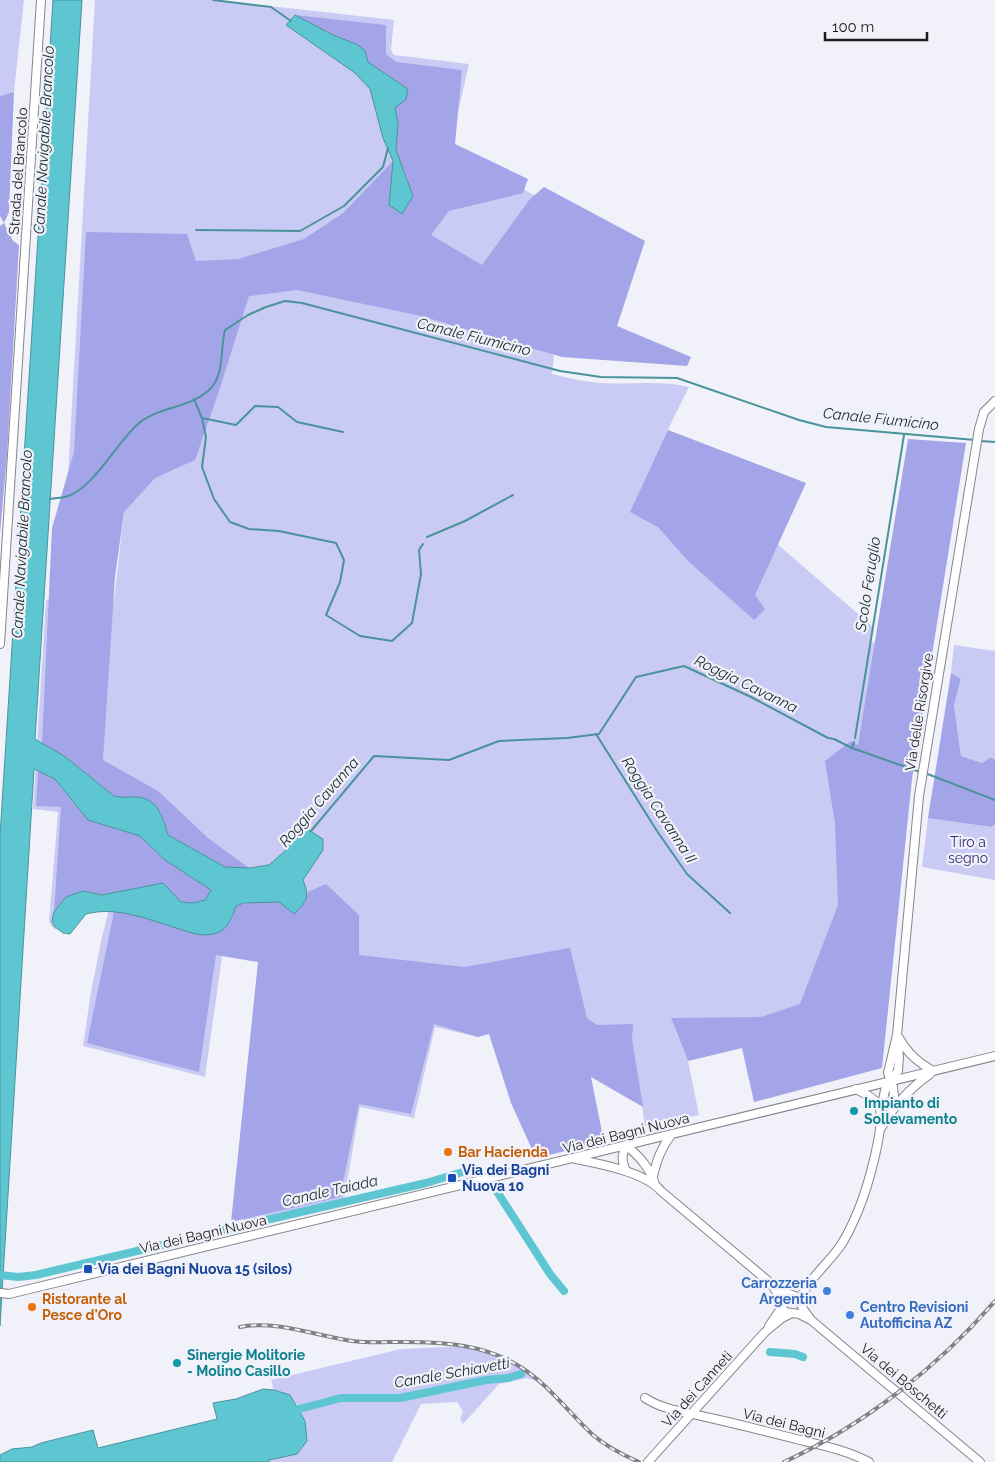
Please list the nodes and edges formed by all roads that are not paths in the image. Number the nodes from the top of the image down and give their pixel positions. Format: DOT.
graph roads {
  1 [pos="41,0"];
  2 [pos="995,401"];
  3 [pos="0,644"];
  4 [pos="897,1035"];
  5 [pos="995,1056"];
  6 [pos="933,1071"];
  7 [pos="891,1081"];
  8 [pos="856,1090"];
  9 [pos="895,1105"];
  10 [pos="880,1113"];
  11 [pos="880,1129"];
  12 [pos="671,1135"];
  13 [pos="626,1146"];
  14 [pos="573,1159"];
  15 [pos="626,1171"];
  16 [pos="653,1176"];
  17 [pos="655,1185"];
  18 [pos="769,1282"];
  19 [pos="809,1283"];
  20 [pos="0,1293"];
  21 [pos="790,1294"];
  22 [pos="800,1302"];
  23 [pos="782,1304"];
  24 [pos="792,1313"];
  25 [pos="811,1320"];
  26 [pos="765,1332"];
  27 [pos="645,1398"];
  28 [pos="692,1414"];
  29 [pos="648,1462"];
  30 [pos="868,1462"];
  31 [pos="980,1462"];
  1 -- 3 [label="street, Strada del Brancolo"];
  2 -- 4 [label="street, Via delle Risorgive"];
  4 -- 6 [label="street"];
  4 -- 7 [label="street, Via delle Risorgive"];
  5 -- 6 [label="street, Via dei Bagni Nuova"];
  6 -- 7 [label="street, Via dei Bagni Nuova"];
  6 -- 9 [label="street"];
  7 -- 8 [label="street, Via dei Bagni Nuova"];
  7 -- 9 [label="street"];
  7 -- 10 [label="street"];
  8 -- 10 [label="street"];
  8 -- 12 [label="street, Via dei Bagni Nuova"];
  9 -- 11 [label="street"];
  10 -- 11 [label="street"];
  11 -- 19 [label="street"];
  12 -- 13 [label="street, Via dei Bagni Nuova"];
  12 -- 16 [label="street"];
  13 -- 14 [label="street, Via dei Bagni Nuova"];
  13 -- 15 [label="street"];
  13 -- 16 [label="street"];
  14 -- 15 [label="street, Via dei Boschetti"];
  14 -- 20 [label="street, Via dei Bagni Nuova"];
  15 -- 17 [label="street, Via dei Boschetti"];
  16 -- 17 [label="street"];
  17 -- 18 [label="street, Via dei Boschetti"];
  18 -- 21 [label="street, Via dei Boschetti"];
  18 -- 23 [label="street, Via dei Boschetti"];
  19 -- 21 [label="street"];
  19 -- 22 [label="street"];
  21 -- 22 [label="street, Via dei Boschetti"];
  21 -- 23 [label="street"];
  22 -- 24 [label="street"];
  22 -- 25 [label="street, Via dei Boschetti"];
  23 -- 24 [label="street, Via dei Boschetti"];
  23 -- 26 [label="street, Via dei Canneti"];
  24 -- 25 [label="street, Via dei Boschetti"];
  24 -- 26 [label="street, Via dei Canneti"];
  25 -- 31 [label="street, Via dei Boschetti"];
  26 -- 28 [label="street, Via dei Canneti"];
  27 -- 28 [label="street, Via dei Bagni"];
  28 -- 29 [label="street, Via dei Canneti"];
  28 -- 30 [label="street, Via dei Bagni"];
}
